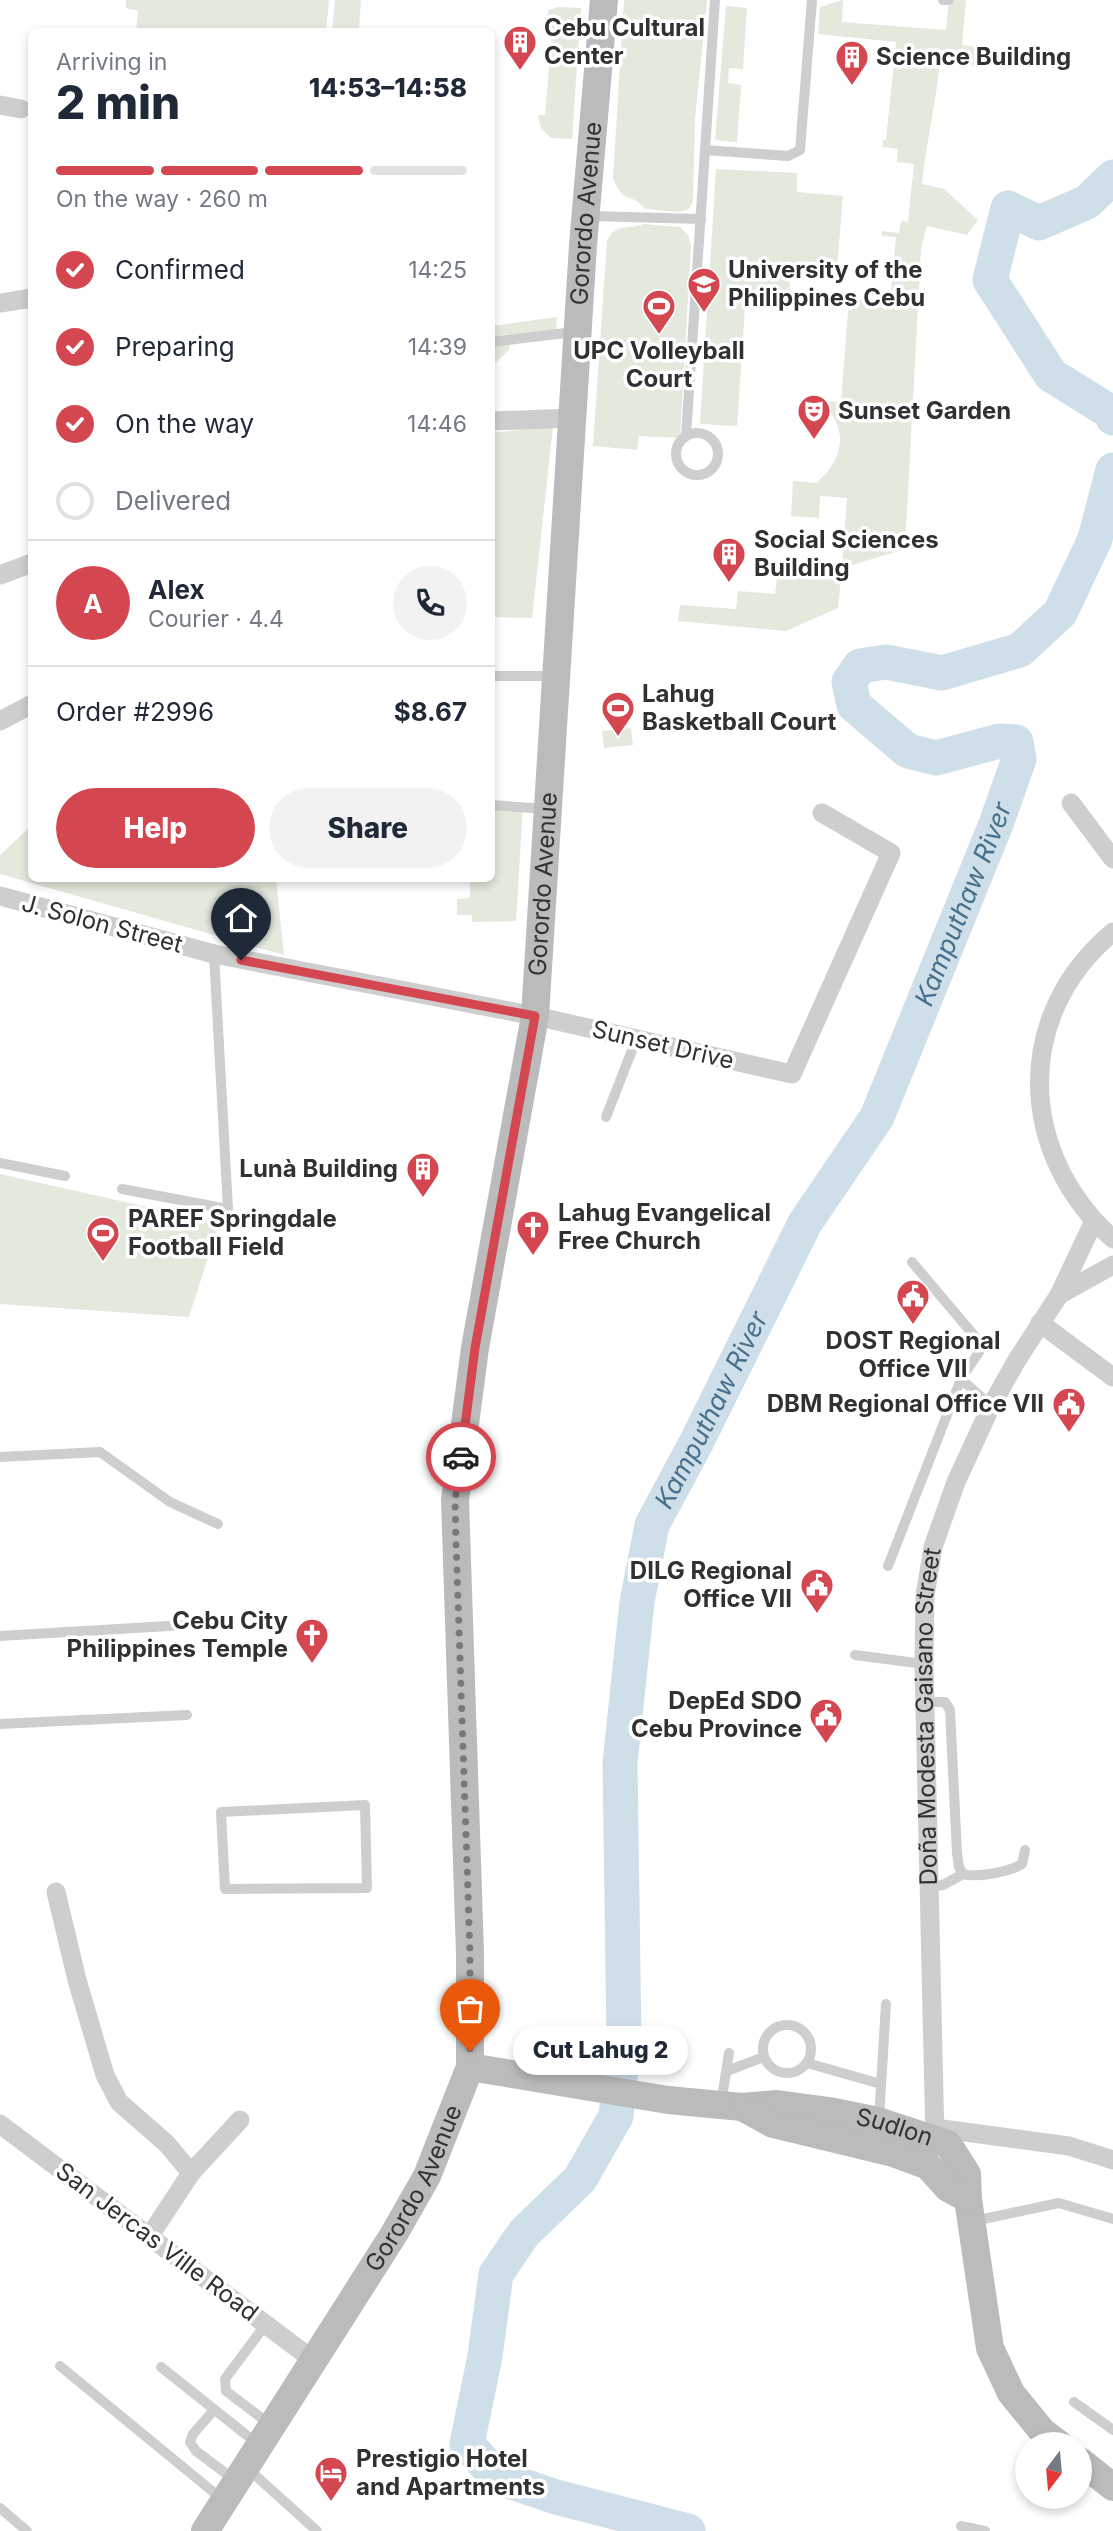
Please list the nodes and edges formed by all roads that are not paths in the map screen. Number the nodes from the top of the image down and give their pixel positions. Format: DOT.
graph roads {
  1 [pos="604,0"];
  2 [pos="715,0"];
  3 [pos="811,0"];
  4 [pos="943,0"];
  5 [pos="949,0"];
  6 [pos="0,105"];
  7 [pos="21,109"];
  8 [pos="705,150"];
  9 [pos="587,216"];
  10 [pos="701,219"];
  11 [pos="28,299"];
  12 [pos="0,303"];
  13 [pos="578,331"];
  14 [pos="495,342"];
  15 [pos="572,418"];
  16 [pos="495,421"];
  17 [pos="686,436"];
  18 [pos="28,564"];
  19 [pos="0,575"];
  20 [pos="495,676"];
  21 [pos="557,676"];
  22 [pos="28,706"];
  23 [pos="0,721"];
  24 [pos="1071,803"];
  25 [pos="495,805"];
  26 [pos="548,809"];
  27 [pos="822,813"];
  28 [pos="1113,859"];
  29 [pos="0,896"];
  30 [pos="1113,932"];
  31 [pos="214,954"];
  32 [pos="535,1016"];
  33 [pos="636,1040"];
  34 [pos="606,1117"];
  35 [pos="0,1163"];
  36 [pos="65,1176"];
  37 [pos="122,1189"];
  38 [pos="1094,1221"];
  39 [pos="1113,1239"];
  40 [pos="912,1262"];
  41 [pos="1113,1265"];
  42 [pos="1059,1295"];
  43 [pos="1040,1323"];
  44 [pos="1113,1377"];
  45 [pos="961,1379"];
  46 [pos="991,1406"];
  47 [pos="0,1457"];
  48 [pos="218,1524"];
  49 [pos="888,1566"];
  50 [pos="185,1625"];
  51 [pos="0,1636"];
  52 [pos="855,1655"];
  53 [pos="924,1664"];
  54 [pos="925,1702"];
  55 [pos="187,1714"];
  56 [pos="0,1724"];
  57 [pos="365,1805"];
  58 [pos="1025,1850"];
  59 [pos="963,1874"];
  60 [pos="930,1887"];
  61 [pos="56,1892"];
  62 [pos="886,2004"];
  63 [pos="729,2053"];
  64 [pos="764,2057"];
  65 [pos="807,2063"];
  66 [pos="470,2067"];
  67 [pos="727,2071"];
  68 [pos="881,2084"];
  69 [pos="732,2106"];
  70 [pos="240,2120"];
  71 [pos="878,2121"];
  72 [pos="0,2124"];
  73 [pos="933,2145"];
  74 [pos="1113,2160"];
  75 [pos="191,2173"];
  76 [pos="970,2211"];
  77 [pos="1113,2219"];
  78 [pos="149,2237"];
  79 [pos="266,2324"];
  80 [pos="313,2360"];
  81 [pos="60,2366"];
  82 [pos="161,2367"];
  83 [pos="1074,2402"];
  84 [pos="214,2410"];
  85 [pos="1113,2430"];
  86 [pos="1043,2432"];
  87 [pos="247,2464"];
  88 [pos="1092,2470"];
  89 [pos="1113,2487"];
  90 [pos="0,2508"];
  91 [pos="961,2526"];
  92 [pos="27,2531"];
  93 [pos="205,2531"];
  94 [pos="317,2531"];
  95 [pos="985,2531"];
  1 -- 9 [label="main road, Gorordo Avenue"];
  2 -- 8 [label="lane"];
  3 -- 8 [label="lane"];
  4 -- 5 [label="lane"];
  6 -- 7 [label="street"];
  8 -- 10 [label="lane"];
  9 -- 10 [label="lane"];
  9 -- 13 [label="main road, Gorordo Avenue"];
  10 -- 17 [label="lane"];
  11 -- 12 [label="street"];
  13 -- 14 [label="lane"];
  13 -- 15 [label="main road, Gorordo Avenue"];
  15 -- 16 [label="street"];
  15 -- 21 [label="main road, Gorordo Avenue"];
  17 -- 17 [label="lane"];
  18 -- 19 [label="street"];
  20 -- 21 [label="lane"];
  21 -- 26 [label="main road, Gorordo Avenue"];
  22 -- 23 [label="street"];
  24 -- 28 [label="street"];
  25 -- 26 [label="lane"];
  26 -- 32 [label="main road, Gorordo Avenue"];
  27 -- 33 [label="street, Sunset Drive"];
  29 -- 31 [label="street, J. Solon Street"];
  30 -- 38 [label="street"];
  31 -- 32 [label="street, J. Solon Street"];
  31 -- 37 [label="lane"];
  32 -- 33 [label="street, Sunset Drive"];
  32 -- 66 [label="main road, Gorordo Avenue"];
  33 -- 34 [label="lane"];
  35 -- 36 [label="lane"];
  38 -- 39 [label="street"];
  38 -- 42 [label="street, Doña Modesta Gaisano Street"];
  40 -- 45 [label="lane"];
  41 -- 42 [label="street, Doña Modesta Gaisano Street"];
  42 -- 43 [label="street, Doña Modesta Gaisano Street"];
  43 -- 44 [label="street"];
  43 -- 46 [label="street, Doña Modesta Gaisano Street"];
  45 -- 46 [label="lane"];
  45 -- 49 [label="lane"];
  46 -- 53 [label="street, Doña Modesta Gaisano Street"];
  47 -- 48 [label="lane"];
  50 -- 51 [label="lane"];
  52 -- 53 [label="lane"];
  53 -- 54 [label="street, Doña Modesta Gaisano Street"];
  54 -- 59 [label="lane"];
  54 -- 60 [label="street, Doña Modesta Gaisano Street"];
  55 -- 56 [label="lane"];
  57 -- 57 [label="lane"];
  58 -- 59 [label="lane"];
  59 -- 60 [label="lane"];
  60 -- 73 [label="street, Doña Modesta Gaisano Street"];
  61 -- 75 [label="street"];
  62 -- 68 [label="lane"];
  63 -- 67 [label="lane"];
  64 -- 65 [label="lane"];
  64 -- 65 [label="lane"];
  64 -- 67 [label="lane"];
  65 -- 68 [label="lane"];
  66 -- 69 [label="main road, Sudlon"];
  66 -- 80 [label="main road, Gorordo Avenue"];
  67 -- 69 [label="lane"];
  68 -- 71 [label="lane"];
  69 -- 71 [label="main road, Sudlon"];
  69 -- 73 [label="main road, Sudlon"];
  70 -- 75 [label="street"];
  71 -- 73 [label="main road, Sudlon"];
  72 -- 78 [label="street, San Jercas Ville Road"];
  73 -- 74 [label="street"];
  73 -- 76 [label="main road, Sudlon"];
  75 -- 78 [label="street"];
  76 -- 77 [label="lane"];
  76 -- 86 [label="main road"];
  78 -- 79 [label="street, San Jercas Ville Road"];
  79 -- 80 [label="street, San Jercas Ville Road"];
  79 -- 87 [label="lane"];
  80 -- 87 [label="main road, Gorordo Avenue"];
  81 -- 87 [label="lane"];
  82 -- 84 [label="lane"];
  83 -- 85 [label="lane"];
  84 -- 87 [label="lane"];
  84 -- 87 [label="lane"];
  87 -- 93 [label="main road, Gorordo Avenue"];
  87 -- 94 [label="lane"];
  88 -- 89 [label="main road"];
  90 -- 92 [label="lane"];
  91 -- 95 [label="lane"];
}
